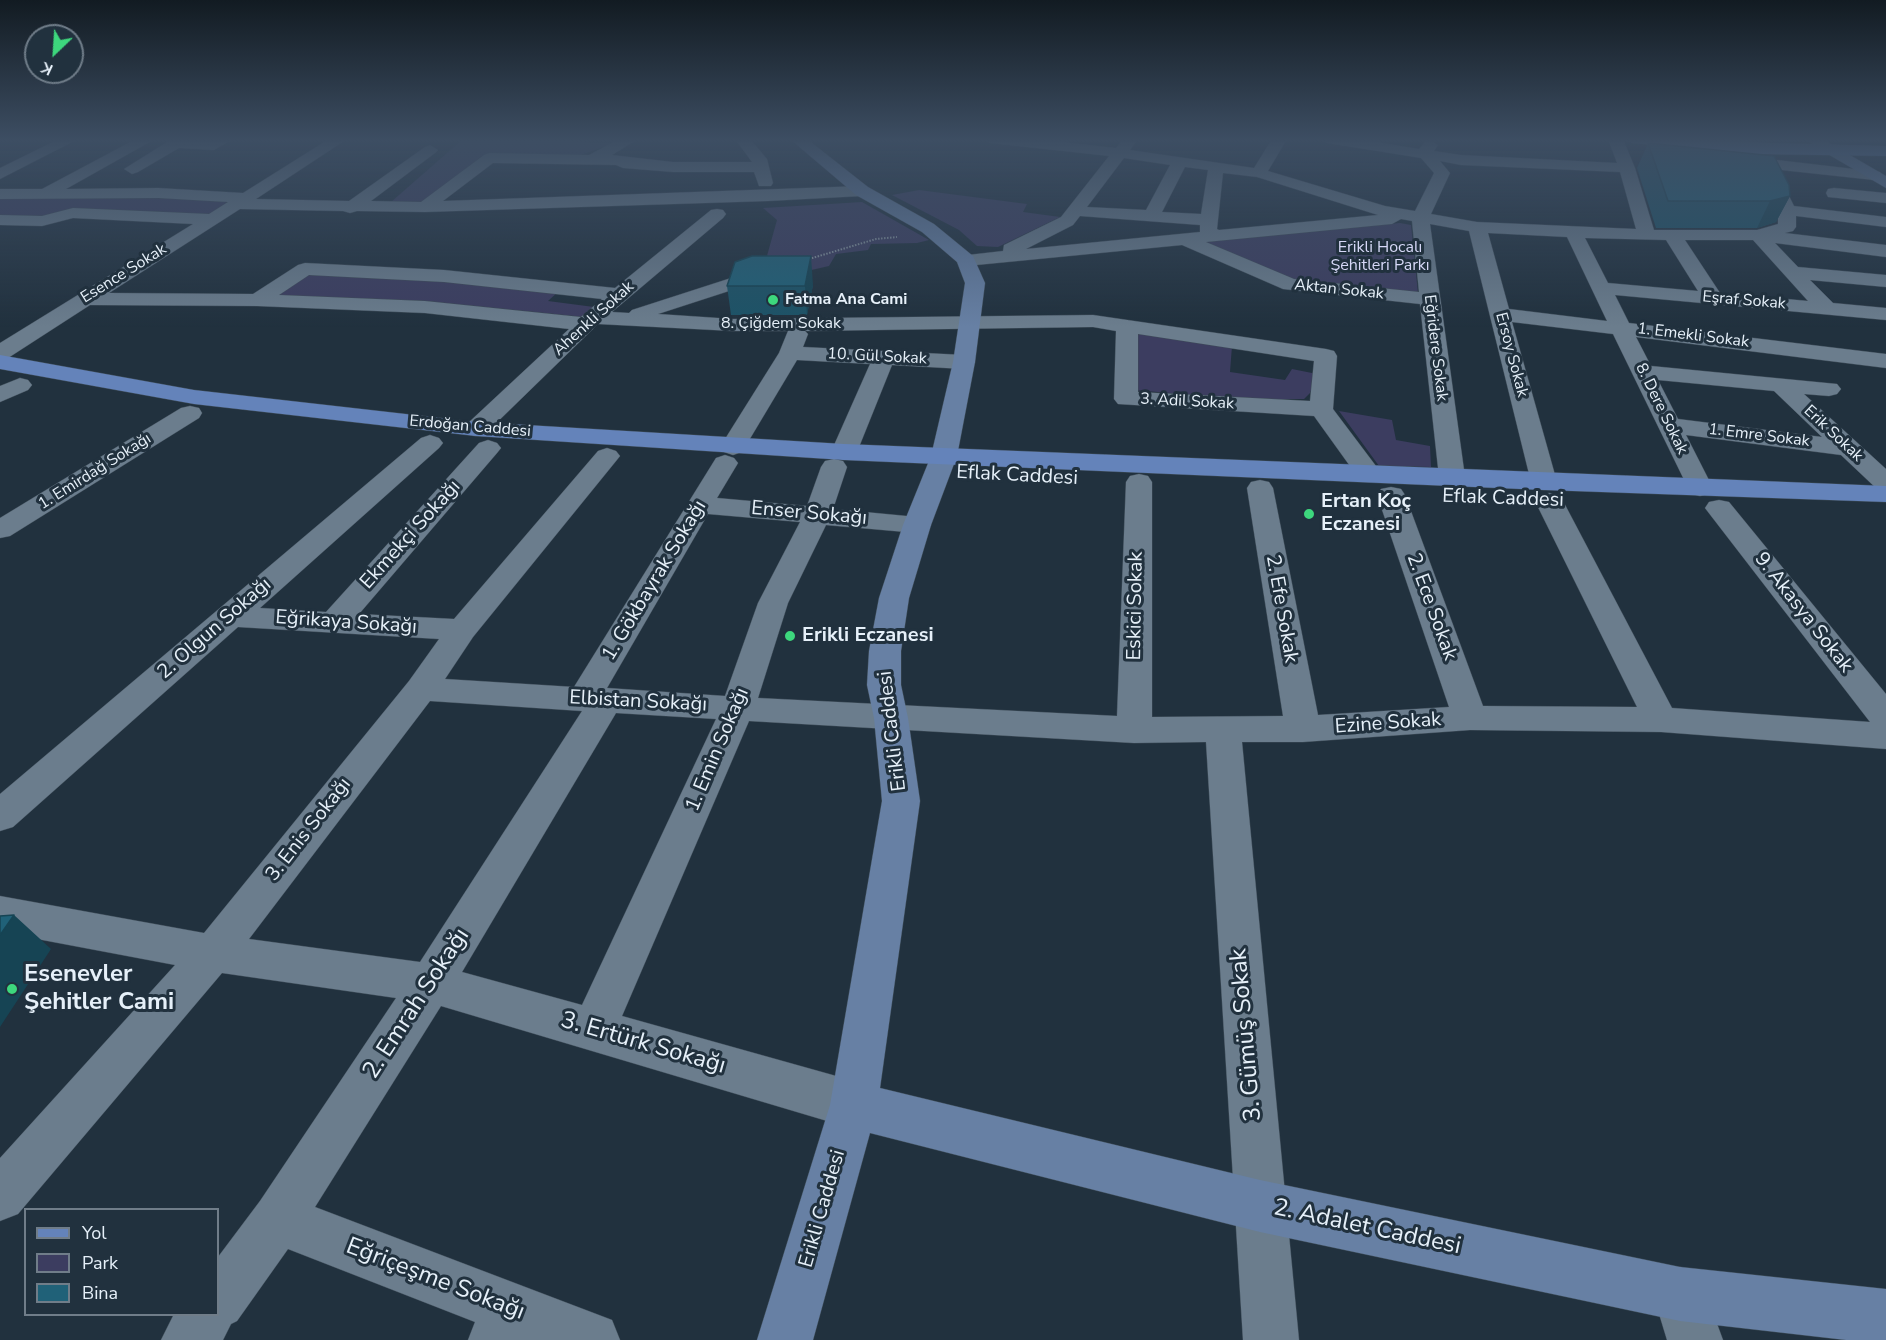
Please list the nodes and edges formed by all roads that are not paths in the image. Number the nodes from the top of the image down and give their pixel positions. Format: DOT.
graph roads {
  1 [pos="239,202"];
  2 [pos="248,202"];
  3 [pos="359,202"];
  4 [pos="433,202"];
  5 [pos="603,202"];
  6 [pos="616,202"];
  7 [pos="881,202"];
  8 [pos="1083,202"];
  9 [pos="1158,202"];
  10 [pos="1212,202"];
  11 [pos="1354,202"];
  12 [pos="1428,202"];
  13 [pos="1637,202"];
  14 [pos="1781,202"];
  15 [pos="426,207"];
  16 [pos="350,208"];
  17 [pos="1787,210"];
  18 [pos="1076,211"];
  19 [pos="717,213"];
  20 [pos="1150,217"];
  21 [pos="1420,218"];
  22 [pos="210,219"];
  23 [pos="0,220"];
  24 [pos="1210,220"];
  25 [pos="1886,222"];
  26 [pos="1477,227"];
  27 [pos="1574,233"];
  28 [pos="1647,235"];
  29 [pos="1672,235"];
  30 [pos="1758,235"];
  31 [pos="1219,237"];
  32 [pos="1186,240"];
  33 [pos="1886,250"];
  34 [pos="1003,256"];
  35 [pos="966,260"];
  36 [pos="1793,272"];
  37 [pos="762,274"];
  38 [pos="1886,281"];
  39 [pos="1602,288"];
  40 [pos="620,295"];
  41 [pos="1713,298"];
  42 [pos="85,299"];
  43 [pos="1430,299"];
  44 [pos="257,300"];
  45 [pos="1827,309"];
  46 [pos="1500,314"];
  47 [pos="1886,314"];
  48 [pos="627,320"];
  49 [pos="589,321"];
  50 [pos="970,324"];
  51 [pos="800,325"];
  52 [pos="1127,326"];
  53 [pos="1621,328"];
  54 [pos="0,353"];
  55 [pos="790,353"];
  56 [pos="884,357"];
  57 [pos="1886,361"];
  58 [pos="0,362"];
  59 [pos="964,362"];
  60 [pos="1643,372"];
  61 [pos="1781,385"];
  62 [pos="7,387"];
  63 [pos="1829,389"];
  64 [pos="1321,409"];
  65 [pos="190,413"];
  66 [pos="1669,424"];
  67 [pos="482,439"];
  68 [pos="430,443"];
  69 [pos="1848,448"];
  70 [pos="729,455"];
  71 [pos="607,456"];
  72 [pos="839,459"];
  73 [pos="942,464"];
  74 [pos="1452,477"];
  75 [pos="1139,482"];
  76 [pos="1886,483"];
  77 [pos="1380,484"];
  78 [pos="1260,488"];
  79 [pos="1547,492"];
  80 [pos="1886,494"];
  81 [pos="1710,498"];
  82 [pos="701,505"];
  83 [pos="818,514"];
  84 [pos="1886,516"];
  85 [pos="917,525"];
  86 [pos="0,530"];
  87 [pos="230,616"];
  88 [pos="334,622"];
  89 [pos="462,630"];
  90 [pos="421,688"];
  91 [pos="596,700"];
  92 [pos="738,708"];
  93 [pos="891,718"];
  94 [pos="1470,718"];
  95 [pos="1886,718"];
  96 [pos="1661,720"];
  97 [pos="1223,729"];
  98 [pos="1303,729"];
  99 [pos="1134,730"];
  100 [pos="1886,736"];
  101 [pos="0,816"];
  102 [pos="0,914"];
  103 [pos="213,953"];
  104 [pos="431,984"];
  105 [pos="593,1030"];
  106 [pos="854,1105"];
  107 [pos="0,1196"];
  108 [pos="1260,1206"];
  109 [pos="278,1219"];
  110 [pos="219,1301"];
  111 [pos="207,1316"];
  112 [pos="1688,1317"];
  113 [pos="1886,1317"];
  114 [pos="504,1325"];
  115 [pos="189,1340"];
  116 [pos="592,1340"];
  117 [pos="785,1340"];
  118 [pos="1271,1340"];
  1 -- 22 [label="street, Esence Sokak"];
  2 -- 16 [label="street"];
  3 -- 16 [label="street"];
  4 -- 15 [label="street"];
  5 -- 6 [label="street"];
  5 -- 15 [label="street"];
  7 -- 35 [label="main road"];
  8 -- 18 [label="street"];
  9 -- 20 [label="street"];
  10 -- 24 [label="street"];
  11 -- 21 [label="street"];
  12 -- 21 [label="street"];
  13 -- 28 [label="street"];
  14 -- 17 [label="street"];
  15 -- 16 [label="street"];
  17 -- 25 [label="street"];
  17 -- 30 [label="street"];
  18 -- 20 [label="street"];
  18 -- 34 [label="street"];
  19 -- 40 [label="street, Ahenkli Sokak"];
  20 -- 24 [label="street"];
  21 -- 26 [label="street"];
  21 -- 31 [label="street, Aktan Sokak"];
  21 -- 43 [label="street, Eğridere Sokak"];
  22 -- 23 [label="street"];
  22 -- 42 [label="street, Esence Sokak"];
  24 -- 31 [label="street"];
  26 -- 27 [label="street"];
  26 -- 46 [label="street, Ersoy Sokak"];
  27 -- 28 [label="street"];
  27 -- 39 [label="street, 8. Dere Sokak"];
  28 -- 29 [label="street"];
  29 -- 30 [label="street"];
  29 -- 41 [label="street"];
  30 -- 33 [label="street"];
  30 -- 36 [label="street"];
  31 -- 32 [label="street, Aktan Sokak"];
  32 -- 34 [label="street, Aktan Sokak"];
  32 -- 43 [label="street, Aktan Sokak"];
  34 -- 35 [label="street, Aktan Sokak"];
  35 -- 50 [label="main road, Erikli Caddesi"];
  36 -- 38 [label="street"];
  36 -- 45 [label="street"];
  37 -- 48 [label="street"];
  39 -- 41 [label="street, Eşraf Sokak"];
  39 -- 53 [label="street, 8. Dere Sokak"];
  40 -- 44 [label="street"];
  40 -- 49 [label="street, Ahenkli Sokak"];
  41 -- 45 [label="street, Eşraf Sokak"];
  42 -- 44 [label="street, 8. Çiğdem Sokak"];
  42 -- 54 [label="street, Esence Sokak"];
  43 -- 74 [label="street, Eğridere Sokak"];
  44 -- 49 [label="street, 8. Çiğdem Sokak"];
  45 -- 47 [label="street, Eşraf Sokak"];
  46 -- 53 [label="street, 1. Emekli Sokak"];
  46 -- 79 [label="street, Ersoy Sokak"];
  48 -- 49 [label="street, 8. Çiğdem Sokak"];
  48 -- 51 [label="street, 8. Çiğdem Sokak"];
  49 -- 67 [label="street, Ahenkli Sokak"];
  50 -- 51 [label="street, 8. Çiğdem Sokak"];
  50 -- 52 [label="street"];
  50 -- 59 [label="main road, Erikli Caddesi"];
  51 -- 55 [label="street, 1. Gökbayrak Sokağı"];
  52 -- 64 [label="street"];
  52 -- 64 [label="street, 3. Adil Sokak"];
  53 -- 57 [label="street, 1. Emekli Sokak"];
  53 -- 60 [label="street, 8. Dere Sokak"];
  55 -- 56 [label="street, 10. Gül Sokak"];
  55 -- 70 [label="street, 1. Gökbayrak Sokağı"];
  56 -- 59 [label="street, 10. Gül Sokak"];
  56 -- 72 [label="street, 1. Emin Sokağı"];
  58 -- 67 [label="main road, Erdoğan Caddesi"];
  59 -- 73 [label="main road, Erikli Caddesi"];
  60 -- 61 [label="street, Erik Sokak"];
  60 -- 66 [label="street, 8. Dere Sokak"];
  61 -- 63 [label="street, Erik Sokak"];
  61 -- 69 [label="street, Erik Sokak"];
  62 -- 65 [label="main road, Erdoğan Caddesi"];
  64 -- 77 [label="street"];
  65 -- 68 [label="main road, Erdoğan Caddesi"];
  65 -- 86 [label="street, 1. Emirdağ Sokağı"];
  66 -- 69 [label="street, 1. Emre Sokak"];
  66 -- 81 [label="street, 8. Dere Sokak"];
  67 -- 68 [label="main road, Erdoğan Caddesi"];
  67 -- 70 [label="main road, Erdoğan Caddesi"];
  67 -- 71 [label="main road, Erdoğan Caddesi"];
  67 -- 88 [label="street, Ekmekçi Sokağı"];
  68 -- 87 [label="street, 2. Olgun Sokağı"];
  69 -- 76 [label="street, Erik Sokak"];
  70 -- 71 [label="main road, Erdoğan Caddesi"];
  70 -- 72 [label="main road, Erdoğan Caddesi"];
  70 -- 82 [label="street, 1. Gökbayrak Sokağı"];
  71 -- 89 [label="street, 3. Enis Sokağı"];
  72 -- 73 [label="main road, Erdoğan Caddesi"];
  72 -- 83 [label="street, 1. Emin Sokağı"];
  73 -- 75 [label="main road, Eflak Caddesi"];
  73 -- 77 [label="main road, Eflak Caddesi"];
  73 -- 85 [label="main road, Erikli Caddesi"];
  74 -- 77 [label="main road, Eflak Caddesi"];
  74 -- 79 [label="main road, Eflak Caddesi"];
  75 -- 78 [label="main road, Eflak Caddesi"];
  75 -- 99 [label="street, Eskici Sokak"];
  77 -- 78 [label="main road, Eflak Caddesi"];
  77 -- 79 [label="main road, Eflak Caddesi"];
  77 -- 94 [label="street, 2. Ece Sokak"];
  78 -- 98 [label="street, 2. Efe Sokak"];
  79 -- 81 [label="main road, Eflak Caddesi"];
  79 -- 96 [label="street, Ersoy Sokak"];
  80 -- 81 [label="main road, Eflak Caddesi"];
  81 -- 84 [label="main road, Eflak Caddesi"];
  81 -- 95 [label="street, 9. Akasya Sokak"];
  82 -- 83 [label="street, Enser Sokağı"];
  82 -- 91 [label="street, 1. Gökbayrak Sokağı"];
  83 -- 85 [label="street, Enser Sokağı"];
  83 -- 92 [label="street, 1. Emin Sokağı"];
  85 -- 93 [label="main road, Erikli Caddesi"];
  87 -- 88 [label="street, Eğrikaya Sokağı"];
  87 -- 101 [label="street, 2. Olgun Sokağı"];
  88 -- 89 [label="street, Eğrikaya Sokağı"];
  89 -- 90 [label="street, 3. Enis Sokağı"];
  90 -- 91 [label="street, Elbistan Sokağı"];
  90 -- 103 [label="street, 3. Enis Sokağı"];
  91 -- 92 [label="street, Elbistan Sokağı"];
  91 -- 104 [label="street, 2. Emrah Sokağı"];
  92 -- 93 [label="street, Elbistan Sokağı"];
  92 -- 105 [label="street, 1. Emin Sokağı"];
  93 -- 99 [label="street, Ezine Sokak"];
  93 -- 106 [label="main road, Erikli Caddesi"];
  94 -- 96 [label="street, Ezine Sokak"];
  94 -- 98 [label="street, Ezine Sokak"];
  96 -- 100 [label="street, Ezine Sokak"];
  97 -- 98 [label="street, Ezine Sokak"];
  97 -- 99 [label="street, Ezine Sokak"];
  97 -- 108 [label="street, 3. Gümüş Sokak"];
  102 -- 103 [label="street, 3. Ertürk Sokağı"];
  103 -- 104 [label="street, 3. Ertürk Sokağı"];
  103 -- 107 [label="street, 3. Enis Sokağı"];
  104 -- 105 [label="street, 3. Ertürk Sokağı"];
  104 -- 109 [label="street, 2. Emrah Sokağı"];
  105 -- 106 [label="street, 3. Ertürk Sokağı"];
  106 -- 108 [label="main road, 2. Adalet Caddesi"];
  106 -- 117 [label="main road, Erikli Caddesi"];
  108 -- 112 [label="main road, 2. Adalet Caddesi"];
  108 -- 118 [label="street, 3. Gümüş Sokak"];
  109 -- 110 [label="street, 2. Emrah Sokağı"];
  109 -- 114 [label="street, Eğriçeşme Sokağı"];
  111 -- 115 [label="street"];
  112 -- 113 [label="main road, 2. Adalet Caddesi"];
  114 -- 116 [label="street, Eğriçeşme Sokağı"];
}
